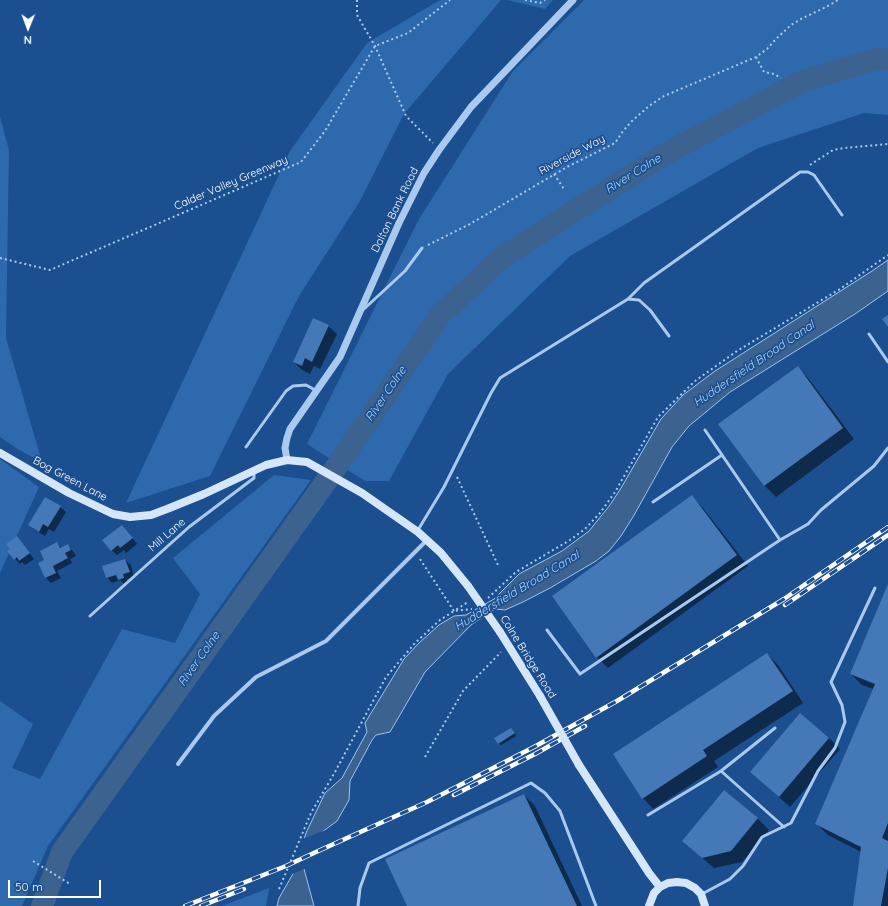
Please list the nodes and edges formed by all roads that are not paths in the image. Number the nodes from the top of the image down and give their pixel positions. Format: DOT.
graph roads {
  1 [pos="572,1"];
  2 [pos="842,215"];
  3 [pos="422,248"];
  4 [pos="628,299"];
  5 [pos="361,311"];
  6 [pos="869,334"];
  7 [pos="669,336"];
  8 [pos="888,362"];
  9 [pos="317,391"];
  10 [pos="705,430"];
  11 [pos="246,447"];
  12 [pos="888,448"];
  13 [pos="0,453"];
  14 [pos="722,455"];
  15 [pos="287,460"];
  16 [pos="266,465"];
  17 [pos="254,470"];
  18 [pos="653,502"];
  19 [pos="418,532"];
  20 [pos="427,540"];
  21 [pos="780,540"];
  22 [pos="875,588"];
  23 [pos="90,616"];
  24 [pos="547,630"];
  25 [pos="775,728"];
  26 [pos="178,764"];
  27 [pos="721,771"];
  28 [pos="648,815"];
  29 [pos="784,827"];
  30 [pos="660,887"];
  31 [pos="701,894"];
  32 [pos="358,906"];
  33 [pos="596,906"];
  34 [pos="649,906"];
  35 [pos="705,906"];
  1 -- 5 [label="street, Dalton Bank Road"];
  2 -- 4 [label="lane"];
  3 -- 5 [label="lane"];
  4 -- 7 [label="lane"];
  4 -- 19 [label="lane"];
  5 -- 9 [label="street, Dalton Bank Road"];
  6 -- 8 [label="lane"];
  9 -- 11 [label="lane"];
  9 -- 15 [label="street, Dalton Bank Road"];
  10 -- 14 [label="lane"];
  12 -- 21 [label="lane"];
  13 -- 17 [label="main road, Bog Green Lane"];
  14 -- 18 [label="lane"];
  14 -- 21 [label="lane"];
  15 -- 16 [label="main road, Colne Bridge Road"];
  15 -- 19 [label="main road, Colne Bridge Road"];
  16 -- 17 [label="main road, Bog Green Lane"];
  17 -- 23 [label="lane, Mill Lane"];
  19 -- 20 [label="main road, Colne Bridge Road"];
  20 -- 26 [label="street"];
  20 -- 30 [label="main road, Colne Bridge Road, bridge"];
  21 -- 24 [label="lane"];
  22 -- 29 [label="lane"];
  25 -- 27 [label="lane"];
  27 -- 28 [label="lane"];
  27 -- 29 [label="lane"];
  29 -- 31 [label="lane"];
  30 -- 31 [label="main road"];
  30 -- 34 [label="main road"];
  31 -- 35 [label="main road"];
  32 -- 33 [label="lane"];
}
